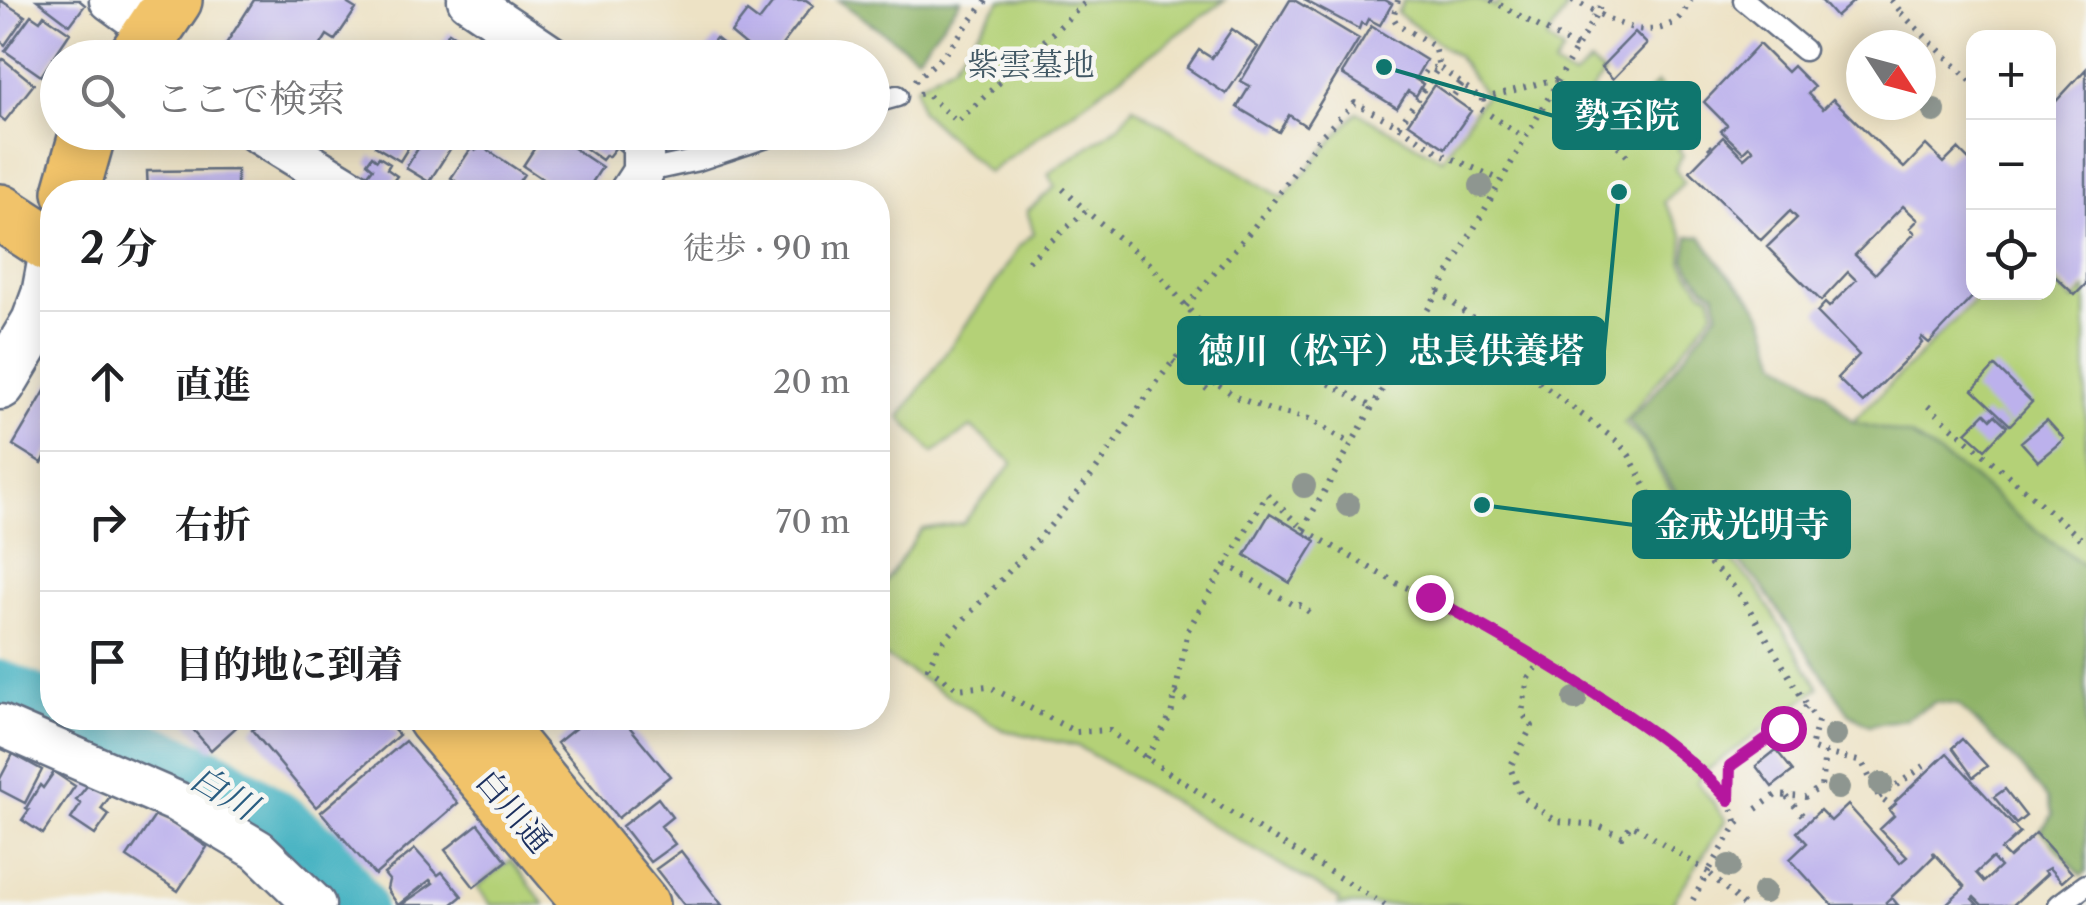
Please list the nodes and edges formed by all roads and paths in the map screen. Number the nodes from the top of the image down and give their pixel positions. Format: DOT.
graph roads {
  1 [pos="468,0"];
  2 [pos="987,0"];
  3 [pos="1088,0"];
  4 [pos="1398,0"];
  5 [pos="1490,0"];
  6 [pos="1572,0"];
  7 [pos="1604,0"];
  8 [pos="1691,0"];
  9 [pos="1744,0"];
  10 [pos="1891,0"];
  11 [pos="1596,11"];
  12 [pos="527,40"];
  13 [pos="1576,47"];
  14 [pos="1804,50"];
  15 [pos="1438,66"];
  16 [pos="1966,76"];
  17 [pos="1557,80"];
  18 [pos="1420,82"];
  19 [pos="1462,84"];
  20 [pos="898,95"];
  21 [pos="1454,95"];
  22 [pos="890,97"];
  23 [pos="1482,99"];
  24 [pos="1399,126"];
  25 [pos="1525,138"];
  26 [pos="83,150"];
  27 [pos="286,150"];
  28 [pos="641,150"];
  29 [pos="728,150"];
  30 [pos="1629,158"];
  31 [pos="74,180"];
  32 [pos="335,180"];
  33 [pos="637,180"];
  34 [pos="643,180"];
  35 [pos="1501,180"];
  36 [pos="1063,189"];
  37 [pos="1086,210"];
  38 [pos="0,212"];
  39 [pos="40,238"];
  40 [pos="1028,261"];
  41 [pos="1438,291"];
  42 [pos="1186,306"];
  43 [pos="40,314"];
  44 [pos="1205,328"];
  45 [pos="1173,361"];
  46 [pos="0,384"];
  47 [pos="1928,406"];
  48 [pos="1372,407"];
  49 [pos="1352,444"];
  50 [pos="1303,529"];
  51 [pos="2086,543"];
  52 [pos="1226,564"];
  53 [pos="1309,612"];
  54 [pos="1543,660"];
  55 [pos="1176,693"];
  56 [pos="1190,703"];
  57 [pos="1807,706"];
  58 [pos="0,725"];
  59 [pos="497,732"];
  60 [pos="1825,753"];
  61 [pos="1146,758"];
  62 [pos="1924,766"];
  63 [pos="1776,795"];
  64 [pos="1878,798"];
  65 [pos="1729,800"];
  66 [pos="1892,808"];
  67 [pos="1756,809"];
  68 [pos="1745,817"];
  69 [pos="1804,817"];
  70 [pos="1737,824"];
  71 [pos="1708,872"];
  72 [pos="2086,885"];
  73 [pos="604,898"];
  74 [pos="315,905"];
  75 [pos="1385,905"];
  76 [pos="1690,905"];
  77 [pos="1743,905"];
  78 [pos="2059,905"];
  1 -- 12 [label="street"];
  2 -- 20 [label="path"];
  3 -- 20 [label="path"];
  4 -- 15 [label="path"];
  5 -- 13 [label="path"];
  6 -- 11 [label="path"];
  7 -- 11 [label="path"];
  8 -- 11 [label="path"];
  9 -- 14 [label="lane"];
  10 -- 16 [label="path"];
  11 -- 13 [label="path"];
  13 -- 17 [label="path"];
  15 -- 18 [label="path"];
  15 -- 19 [label="path"];
  15 -- 24 [label="path"];
  17 -- 23 [label="path"];
  17 -- 25 [label="path"];
  17 -- 30 [label="path"];
  19 -- 21 [label="path"];
  19 -- 23 [label="path"];
  20 -- 22 [label="lane"];
  23 -- 25 [label="path"];
  24 -- 35 [label="path"];
  24 -- 42 [label="path"];
  25 -- 35 [label="path"];
  26 -- 31 [label="main road"];
  27 -- 32 [label="street"];
  28 -- 33 [label="street"];
  29 -- 34 [label="lane"];
  35 -- 41 [label="path"];
  36 -- 37 [label="path"];
  37 -- 40 [label="path"];
  37 -- 42 [label="path"];
  38 -- 39 [label="main road"];
  41 -- 48 [label="path"];
  41 -- 57 [label="path"];
  42 -- 44 [label="path"];
  43 -- 46 [label="street"];
  44 -- 45 [label="path"];
  44 -- 48 [label="path"];
  45 -- 49 [label="path"];
  45 -- 61 [label="path"];
  47 -- 51 [label="path"];
  48 -- 49 [label="path"];
  49 -- 50 [label="path"];
  50 -- 52 [label="path"];
  50 -- 54 [label="path"];
  52 -- 53 [label="path"];
  52 -- 55 [label="path"];
  54 -- 65 [label="path"];
  54 -- 71 [label="path"];
  55 -- 56 [label="path"];
  55 -- 61 [label="path"];
  57 -- 60 [label="path"];
  57 -- 65 [label="path"];
  58 -- 74 [label="street"];
  59 -- 73 [label="main road, 白川通"];
  60 -- 63 [label="path"];
  60 -- 64 [label="path"];
  61 -- 75 [label="path"];
  62 -- 64 [label="path"];
  63 -- 67 [label="path"];
  63 -- 69 [label="path"];
  64 -- 66 [label="path"];
  65 -- 70 [label="path"];
  68 -- 70 [label="path"];
  70 -- 71 [label="path"];
  71 -- 76 [label="path"];
  71 -- 77 [label="path"];
  72 -- 78 [label="lane"];
}
